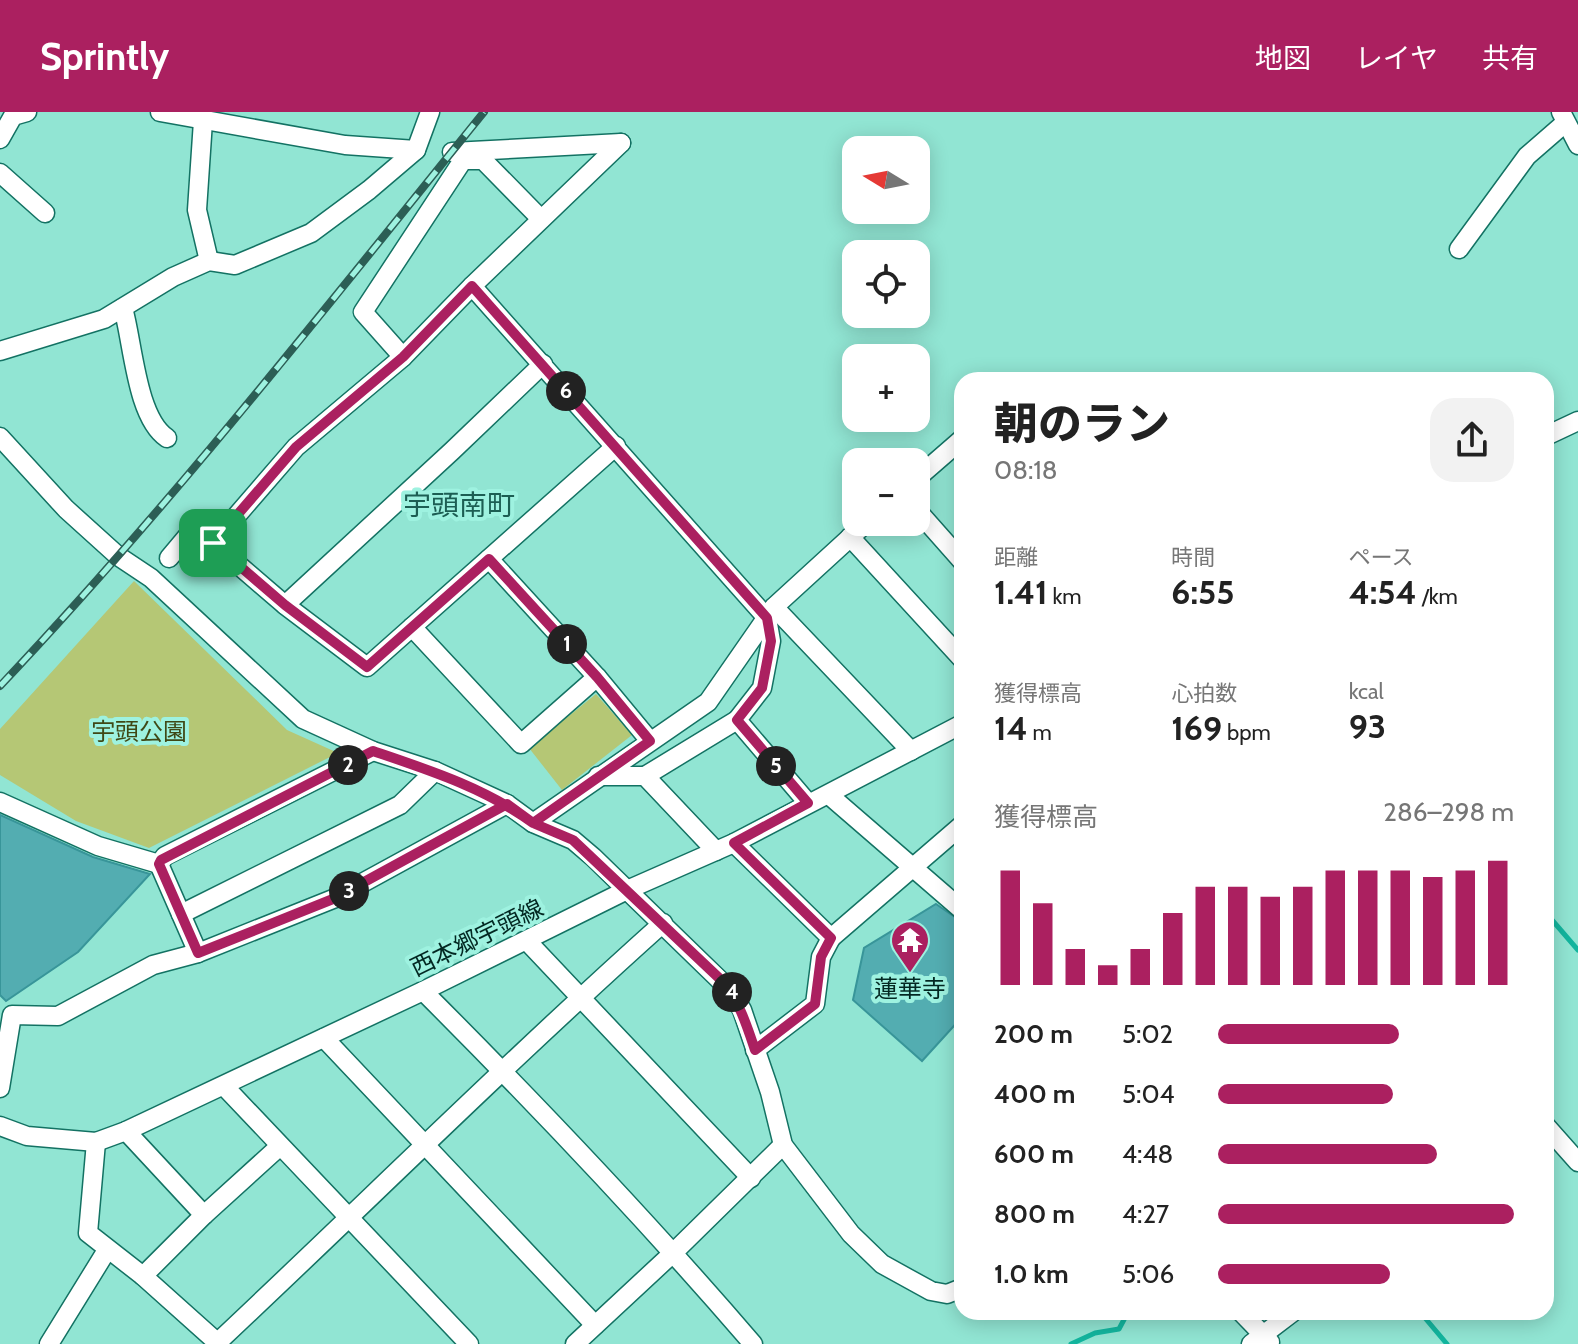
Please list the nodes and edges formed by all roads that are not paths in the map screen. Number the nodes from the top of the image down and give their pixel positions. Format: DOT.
graph roads {
  1 [pos="27,112"];
  2 [pos="160,112"];
  3 [pos="430,112"];
  4 [pos="1563,117"];
  5 [pos="203,121"];
  6 [pos="0,139"];
  7 [pos="1578,145"];
  8 [pos="416,150"];
  9 [pos="452,152"];
  10 [pos="0,173"];
  11 [pos="45,213"];
  12 [pos="541,219"];
  13 [pos="1459,249"];
  14 [pos="209,261"];
  15 [pos="472,286"];
  16 [pos="123,308"];
  17 [pos="0,351"];
  18 [pos="403,357"];
  19 [pos="543,364"];
  20 [pos="1578,421"];
  21 [pos="1554,432"];
  22 [pos="0,437"];
  23 [pos="167,438"];
  24 [pos="616,446"];
  25 [pos="954,446"];
  26 [pos="930,467"];
  27 [pos="930,525"];
  28 [pos="850,537"];
  29 [pos="213,543"];
  30 [pos="954,552"];
  31 [pos="169,558"];
  32 [pos="489,559"];
  33 [pos="285,605"];
  34 [pos="771,612"];
  35 [pos="412,627"];
  36 [pos="954,650"];
  37 [pos="597,677"];
  38 [pos="737,720"];
  39 [pos="954,728"];
  40 [pos="650,741"];
  41 [pos="373,751"];
  42 [pos="911,751"];
  43 [pos="435,771"];
  44 [pos="598,776"];
  45 [pos="645,776"];
  46 [pos="829,795"];
  47 [pos="0,802"];
  48 [pos="808,803"];
  49 [pos="507,804"];
  50 [pos="533,823"];
  51 [pos="954,832"];
  52 [pos="734,843"];
  53 [pos="716,851"];
  54 [pos="159,864"];
  55 [pos="911,867"];
  56 [pos="627,890"];
  57 [pos="954,903"];
  58 [pos="181,914"];
  59 [pos="663,923"];
  60 [pos="831,938"];
  61 [pos="527,941"];
  62 [pos="198,953"];
  63 [pos="423,991"];
  64 [pos="579,998"];
  65 [pos="324,1038"];
  66 [pos="755,1050"];
  67 [pos="504,1072"];
  68 [pos="224,1086"];
  69 [pos="0,1088"];
  70 [pos="0,1126"];
  71 [pos="126,1131"];
  72 [pos="1554,1135"];
  73 [pos="96,1142"];
  74 [pos="424,1144"];
  75 [pos="783,1145"];
  76 [pos="280,1146"];
  77 [pos="1578,1162"];
  78 [pos="751,1178"];
  79 [pos="204,1215"];
  80 [pos="351,1217"];
  81 [pos="107,1250"];
  82 [pos="674,1252"];
  83 [pos="143,1276"];
  84 [pos="954,1291"];
  85 [pos="1247,1320"];
  86 [pos="1284,1320"];
  87 [pos="595,1325"];
  88 [pos="1262,1341"];
  89 [pos="218,1343"];
  90 [pos="49,1344"];
  91 [pos="469,1344"];
  92 [pos="575,1344"];
  93 [pos="753,1344"];
  1 -- 6 [label="street"];
  2 -- 5 [label="street"];
  3 -- 8 [label="street"];
  4 -- 7 [label="street"];
  4 -- 13 [label="street"];
  5 -- 8 [label="street"];
  5 -- 14 [label="street"];
  8 -- 14 [label="street"];
  9 -- 12 [label="street"];
  10 -- 11 [label="street"];
  12 -- 15 [label="street"];
  12 -- 18 [label="street"];
  14 -- 16 [label="street"];
  15 -- 18 [label="street"];
  15 -- 19 [label="street"];
  16 -- 17 [label="street"];
  16 -- 23 [label="street"];
  18 -- 29 [label="street"];
  19 -- 24 [label="street"];
  19 -- 33 [label="street"];
  20 -- 21 [label="street"];
  22 -- 41 [label="street"];
  24 -- 32 [label="street"];
  24 -- 34 [label="street"];
  25 -- 26 [label="street"];
  27 -- 30 [label="street"];
  28 -- 34 [label="street"];
  28 -- 36 [label="street"];
  29 -- 31 [label="street"];
  29 -- 33 [label="street"];
  32 -- 35 [label="street"];
  32 -- 37 [label="street"];
  33 -- 35 [label="street"];
  34 -- 38 [label="street"];
  34 -- 40 [label="street"];
  34 -- 42 [label="street"];
  35 -- 37 [label="street"];
  37 -- 40 [label="street"];
  38 -- 45 [label="street"];
  38 -- 48 [label="street"];
  39 -- 42 [label="street, 西本郷宇頭線"];
  40 -- 44 [label="street"];
  41 -- 43 [label="street"];
  41 -- 54 [label="street"];
  42 -- 46 [label="street, 西本郷宇頭線"];
  43 -- 49 [label="street"];
  43 -- 58 [label="street"];
  44 -- 45 [label="street"];
  44 -- 50 [label="street"];
  45 -- 53 [label="street"];
  46 -- 48 [label="street, 西本郷宇頭線"];
  46 -- 55 [label="street"];
  47 -- 54 [label="street"];
  48 -- 52 [label="street, 西本郷宇頭線"];
  49 -- 50 [label="street"];
  49 -- 62 [label="street"];
  50 -- 56 [label="street"];
  51 -- 55 [label="street"];
  52 -- 53 [label="street, 西本郷宇頭線"];
  52 -- 60 [label="street"];
  53 -- 56 [label="street, 西本郷宇頭線"];
  54 -- 58 [label="street"];
  55 -- 57 [label="street"];
  55 -- 60 [label="street"];
  56 -- 59 [label="street"];
  56 -- 61 [label="street, 西本郷宇頭線"];
  58 -- 62 [label="street"];
  59 -- 64 [label="street"];
  59 -- 66 [label="street"];
  60 -- 66 [label="street"];
  61 -- 63 [label="street, 西本郷宇頭線"];
  61 -- 64 [label="street"];
  62 -- 69 [label="street"];
  63 -- 65 [label="street, 西本郷宇頭線"];
  63 -- 67 [label="street"];
  64 -- 67 [label="street"];
  64 -- 78 [label="street"];
  65 -- 68 [label="street, 西本郷宇頭線"];
  65 -- 74 [label="street"];
  66 -- 75 [label="street"];
  67 -- 74 [label="street"];
  67 -- 82 [label="street"];
  68 -- 71 [label="street, 西本郷宇頭線"];
  68 -- 76 [label="street"];
  70 -- 73 [label="street, 西本郷宇頭線"];
  71 -- 73 [label="street, 西本郷宇頭線"];
  71 -- 79 [label="street"];
  72 -- 77 [label="street"];
  73 -- 81 [label="street"];
  74 -- 80 [label="street"];
  74 -- 87 [label="street"];
  75 -- 78 [label="street"];
  75 -- 84 [label="street"];
  76 -- 79 [label="street"];
  76 -- 80 [label="street"];
  78 -- 82 [label="street"];
  79 -- 83 [label="street"];
  80 -- 89 [label="street"];
  80 -- 91 [label="street"];
  81 -- 83 [label="street"];
  81 -- 90 [label="street"];
  82 -- 87 [label="street"];
  82 -- 93 [label="street"];
  83 -- 89 [label="street"];
  85 -- 88 [label="street"];
  86 -- 88 [label="street"];
  87 -- 92 [label="street"];
}
